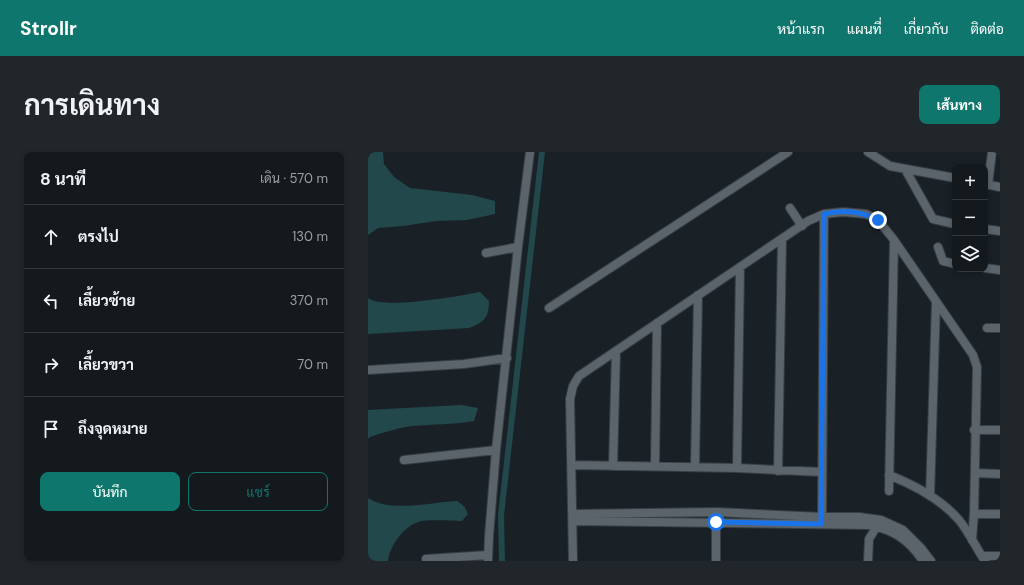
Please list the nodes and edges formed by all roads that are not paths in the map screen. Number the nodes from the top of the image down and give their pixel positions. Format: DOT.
graph roads {
  1 [pos="530,152"];
  2 [pos="788,152"];
  3 [pos="868,152"];
  4 [pos="992,152"];
  5 [pos="905,169"];
  6 [pos="988,173"];
  7 [pos="952,177"];
  8 [pos="988,184"];
  9 [pos="1000,187"];
  10 [pos="790,208"];
  11 [pos="824,214"];
  12 [pos="952,223"];
  13 [pos="802,226"];
  14 [pos="988,229"];
  15 [pos="1000,231"];
  16 [pos="782,240"];
  17 [pos="894,240"];
  18 [pos="518,247"];
  19 [pos="938,247"];
  20 [pos="486,253"];
  21 [pos="952,263"];
  22 [pos="740,267"];
  23 [pos="988,268"];
  24 [pos="1000,270"];
  25 [pos="698,295"];
  26 [pos="936,302"];
  27 [pos="549,308"];
  28 [pos="657,324"];
  29 [pos="1000,324"];
  30 [pos="987,328"];
  31 [pos="1000,328"];
  32 [pos="616,351"];
  33 [pos="507,358"];
  34 [pos="368,370"];
  35 [pos="974,430"];
  36 [pos="1000,430"];
  37 [pos="496,450"];
  38 [pos="404,460"];
  39 [pos="572,465"];
  40 [pos="613,466"];
  41 [pos="654,466"];
  42 [pos="695,467"];
  43 [pos="737,468"];
  44 [pos="778,471"];
  45 [pos="822,472"];
  46 [pos="975,473"];
  47 [pos="1000,474"];
  48 [pos="889,476"];
  49 [pos="889,491"];
  50 [pos="930,496"];
  51 [pos="716,512"];
  52 [pos="974,514"];
  53 [pos="1000,514"];
  54 [pos="573,517"];
  55 [pos="822,517"];
  56 [pos="716,522"];
  57 [pos="877,526"];
  58 [pos="972,540"];
  59 [pos="1000,556"];
  60 [pos="488,558"];
  61 [pos="426,559"];
  62 [pos="983,559"];
  63 [pos="573,561"];
  64 [pos="716,561"];
  65 [pos="868,561"];
  66 [pos="923,561"];
  67 [pos="931,561"];
  1 -- 18 [label="street"];
  2 -- 27 [label="street"];
  3 -- 5 [label="street"];
  4 -- 6 [label="street"];
  5 -- 7 [label="street"];
  5 -- 12 [label="street"];
  8 -- 9 [label="street"];
  10 -- 13 [label="street"];
  11 -- 13 [label="street"];
  11 -- 17 [label="street"];
  11 -- 45 [label="street"];
  13 -- 16 [label="street"];
  14 -- 15 [label="street"];
  16 -- 22 [label="street"];
  16 -- 44 [label="street"];
  17 -- 26 [label="street"];
  17 -- 48 [label="street"];
  18 -- 20 [label="street"];
  18 -- 33 [label="street"];
  19 -- 21 [label="street"];
  22 -- 25 [label="street"];
  22 -- 43 [label="street"];
  23 -- 24 [label="street"];
  25 -- 28 [label="street"];
  25 -- 42 [label="street"];
  26 -- 35 [label="street"];
  26 -- 50 [label="street"];
  28 -- 32 [label="street"];
  28 -- 41 [label="street"];
  29 -- 31 [label="street"];
  30 -- 31 [label="street"];
  32 -- 39 [label="street"];
  32 -- 40 [label="street"];
  33 -- 34 [label="street"];
  33 -- 37 [label="street"];
  35 -- 36 [label="street"];
  35 -- 46 [label="street"];
  37 -- 38 [label="street"];
  37 -- 60 [label="street"];
  39 -- 40 [label="street"];
  39 -- 54 [label="street"];
  40 -- 41 [label="street"];
  41 -- 42 [label="street"];
  42 -- 43 [label="street"];
  43 -- 44 [label="street"];
  44 -- 45 [label="street"];
  45 -- 55 [label="street"];
  46 -- 47 [label="street"];
  46 -- 52 [label="street"];
  48 -- 49 [label="street"];
  48 -- 50 [label="street"];
  50 -- 58 [label="street"];
  51 -- 54 [label="street"];
  51 -- 55 [label="street"];
  51 -- 56 [label="street"];
  52 -- 53 [label="street"];
  52 -- 58 [label="street"];
  54 -- 56 [label="street"];
  54 -- 63 [label="street"];
  55 -- 56 [label="street"];
  55 -- 57 [label="street"];
  55 -- 67 [label="street"];
  56 -- 64 [label="street"];
  57 -- 65 [label="street"];
  57 -- 66 [label="street"];
  58 -- 62 [label="street"];
  59 -- 62 [label="street"];
  60 -- 61 [label="street"];
}
